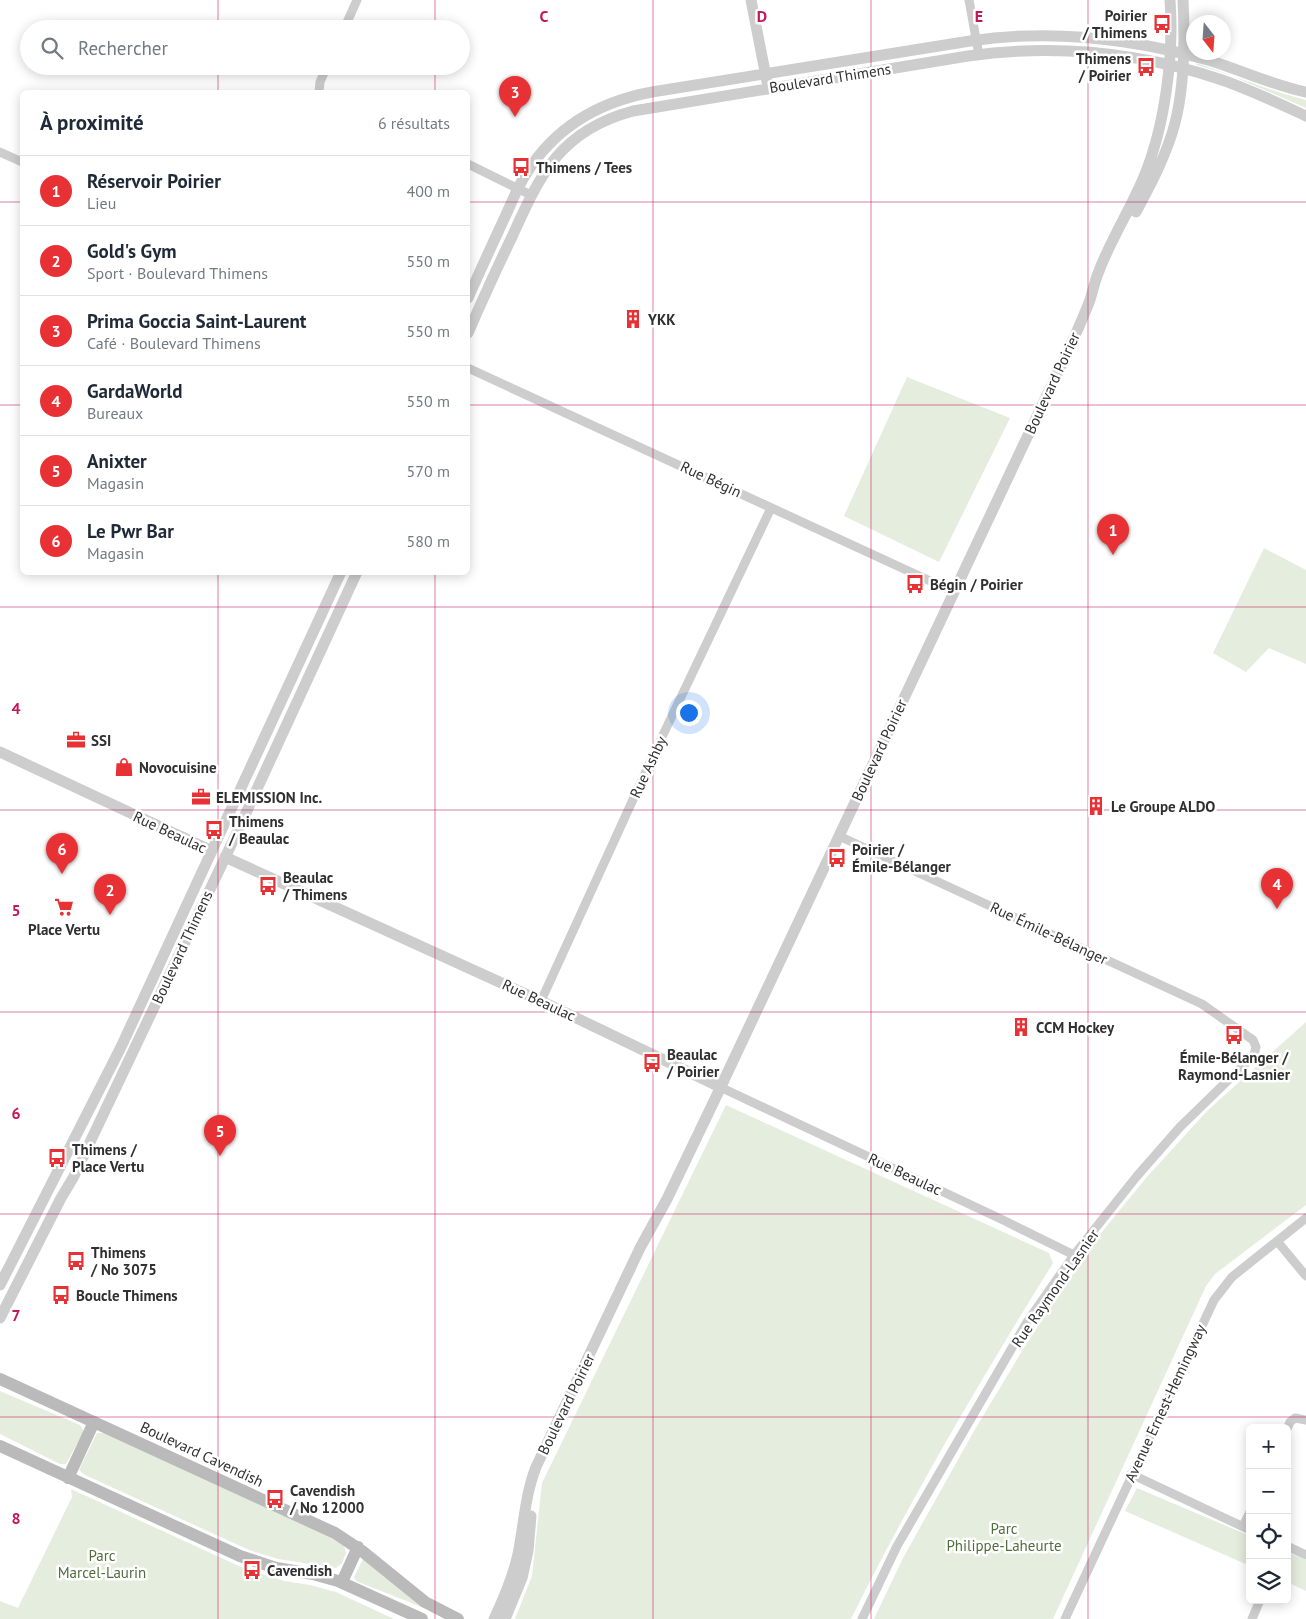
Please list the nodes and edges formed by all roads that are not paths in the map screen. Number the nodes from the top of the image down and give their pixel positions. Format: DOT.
graph roads {
  1 [pos="357,0"];
  2 [pos="751,0"];
  3 [pos="969,0"];
  4 [pos="1170,0"];
  5 [pos="1183,0"];
  6 [pos="348,20"];
  7 [pos="977,40"];
  8 [pos="1170,50"];
  9 [pos="979,54"];
  10 [pos="1183,54"];
  11 [pos="1168,64"];
  12 [pos="1183,68"];
  13 [pos="766,74"];
  14 [pos="323,75"];
  15 [pos="768,88"];
  16 [pos="319,90"];
  17 [pos="1306,92"];
  18 [pos="1306,116"];
  19 [pos="0,152"];
  20 [pos="20,161"];
  21 [pos="470,165"];
  22 [pos="518,188"];
  23 [pos="531,194"];
  24 [pos="470,294"];
  25 [pos="1090,300"];
  26 [pos="470,329"];
  27 [pos="470,369"];
  28 [pos="771,508"];
  29 [pos="340,575"];
  30 [pos="356,575"];
  31 [pos="954,592"];
  32 [pos="0,752"];
  33 [pos="839,836"];
  34 [pos="212,851"];
  35 [pos="225,857"];
  36 [pos="541,1001"];
  37 [pos="1253,1040"];
  38 [pos="720,1087"];
  39 [pos="667,1199"];
  40 [pos="1306,1218"];
  41 [pos="1277,1241"];
  42 [pos="1074,1255"];
  43 [pos="1306,1276"];
  44 [pos="0,1286"];
  45 [pos="0,1318"];
  46 [pos="0,1379"];
  47 [pos="1306,1420"];
  48 [pos="94,1422"];
  49 [pos="1289,1424"];
  50 [pos="0,1446"];
  51 [pos="1131,1474"];
  52 [pos="68,1478"];
  53 [pos="1246,1528"];
  54 [pos="358,1547"];
  55 [pos="1291,1548"];
  56 [pos="1306,1555"];
  57 [pos="342,1582"];
  58 [pos="1258,1604"];
  59 [pos="422,1619"];
  60 [pos="458,1619"];
  61 [pos="494,1619"];
  62 [pos="505,1619"];
  63 [pos="862,1619"];
  64 [pos="1064,1619"];
  65 [pos="1252,1619"];
  1 -- 6 [label="street"];
  2 -- 13 [label="street"];
  3 -- 7 [label="street"];
  4 -- 8 [label="street, Boulevard Poirier"];
  5 -- 10 [label="street, Boulevard Poirier"];
  7 -- 8 [label="street, Boulevard Thimens"];
  7 -- 9 [label="street"];
  7 -- 13 [label="street, Boulevard Thimens"];
  8 -- 10 [label="street, Boulevard Thimens"];
  8 -- 11 [label="street, Boulevard Poirier"];
  9 -- 11 [label="street, Boulevard Thimens"];
  9 -- 15 [label="street, Boulevard Thimens"];
  10 -- 12 [label="street, Boulevard Poirier"];
  10 -- 17 [label="street, Boulevard Thimens"];
  11 -- 12 [label="street, Boulevard Thimens"];
  11 -- 25 [label="street, Boulevard Poirier"];
  12 -- 18 [label="street, Boulevard Thimens"];
  12 -- 25 [label="street, Boulevard Poirier"];
  13 -- 15 [label="street"];
  13 -- 22 [label="street, Boulevard Thimens"];
  14 -- 16 [label="street"];
  15 -- 23 [label="street, Boulevard Thimens"];
  19 -- 20 [label="street"];
  21 -- 22 [label="street"];
  22 -- 23 [label="street"];
  22 -- 24 [label="street, Boulevard Thimens"];
  23 -- 26 [label="street, Boulevard Thimens"];
  25 -- 31 [label="street, Boulevard Poirier"];
  27 -- 28 [label="street, Rue Bégin"];
  28 -- 31 [label="street, Rue Bégin"];
  28 -- 36 [label="street, Rue Ashby"];
  29 -- 34 [label="street, Boulevard Thimens"];
  30 -- 35 [label="street, Boulevard Thimens"];
  31 -- 33 [label="street, Boulevard Poirier"];
  32 -- 34 [label="street, Rue Beaulac"];
  33 -- 37 [label="street, Rue Émile-Bélanger"];
  33 -- 38 [label="street, Boulevard Poirier"];
  34 -- 35 [label="street, Rue Beaulac"];
  34 -- 44 [label="street, Boulevard Thimens"];
  35 -- 36 [label="street, Rue Beaulac"];
  35 -- 45 [label="street, Boulevard Thimens"];
  36 -- 38 [label="street, Rue Beaulac"];
  37 -- 42 [label="street, Rue Raymond-Lasnier"];
  38 -- 39 [label="street, Boulevard Poirier"];
  38 -- 42 [label="street, Rue Beaulac"];
  39 -- 61 [label="street, Boulevard Poirier"];
  39 -- 62 [label="street, Boulevard Poirier"];
  40 -- 41 [label="street, Avenue Ernest-Hemingway"];
  41 -- 43 [label="street"];
  41 -- 51 [label="street, Avenue Ernest-Hemingway"];
  42 -- 63 [label="street, Rue Raymond-Lasnier"];
  46 -- 48 [label="main road, Boulevard Cavendish"];
  47 -- 49 [label="street"];
  48 -- 52 [label="main road"];
  48 -- 54 [label="main road, Boulevard Cavendish"];
  50 -- 52 [label="main road"];
  51 -- 53 [label="street"];
  51 -- 64 [label="street, Avenue Ernest-Hemingway"];
  52 -- 57 [label="main road"];
  54 -- 57 [label="main road"];
  54 -- 60 [label="main road, Boulevard Cavendish"];
  55 -- 56 [label="street"];
  57 -- 59 [label="main road"];
  58 -- 65 [label="street"];
}
